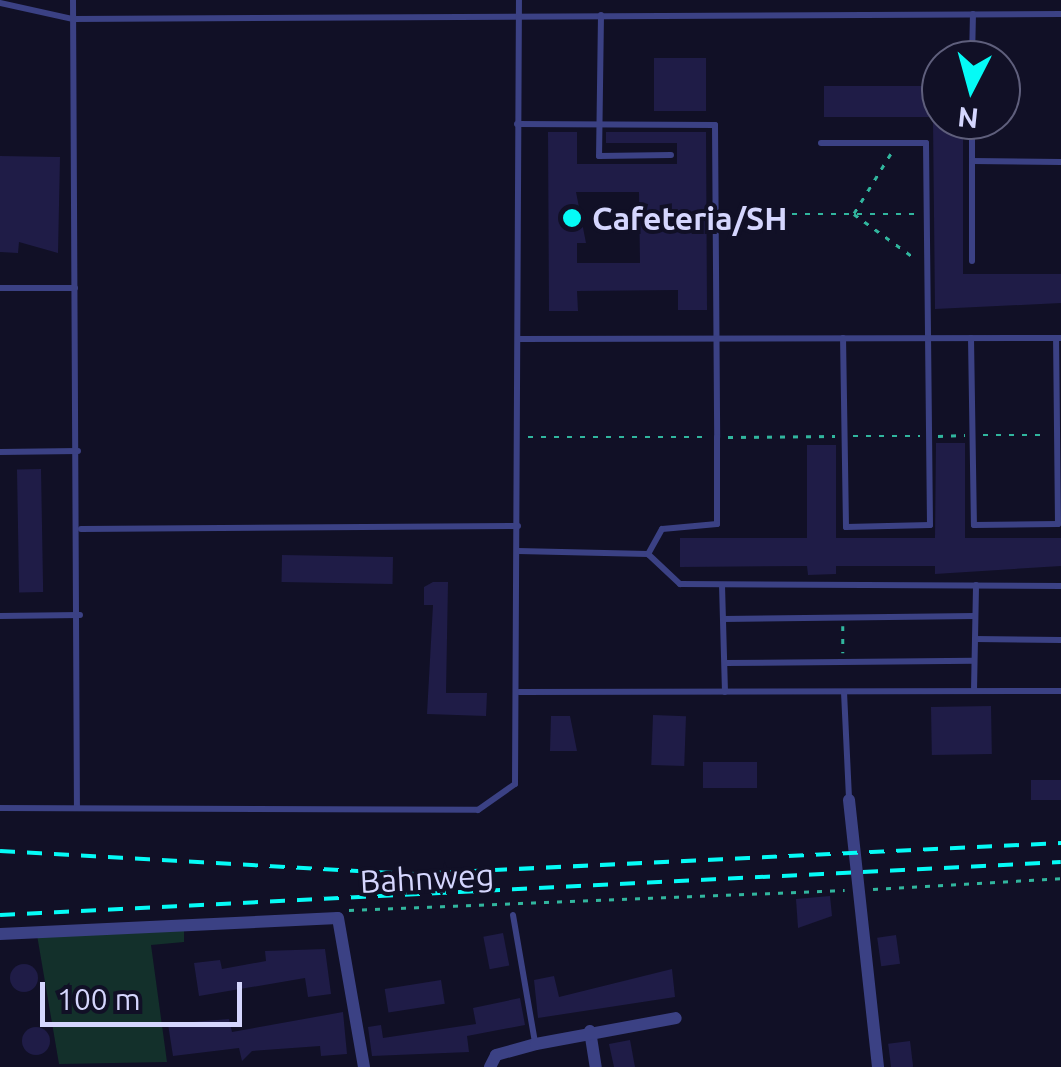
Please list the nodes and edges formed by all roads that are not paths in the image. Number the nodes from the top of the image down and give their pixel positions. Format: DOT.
graph roads {
  1 [pos="73,0"];
  2 [pos="519,0"];
  3 [pos="0,3"];
  4 [pos="972,14"];
  5 [pos="1061,14"];
  6 [pos="519,15"];
  7 [pos="601,16"];
  8 [pos="73,19"];
  9 [pos="972,40"];
  10 [pos="517,124"];
  11 [pos="599,125"];
  12 [pos="972,140"];
  13 [pos="821,143"];
  14 [pos="672,156"];
  15 [pos="972,161"];
  16 [pos="1061,162"];
  17 [pos="972,261"];
  18 [pos="0,288"];
  19 [pos="75,288"];
  20 [pos="715,338"];
  21 [pos="843,338"];
  22 [pos="927,338"];
  23 [pos="972,338"];
  24 [pos="1058,338"];
  25 [pos="518,339"];
  26 [pos="78,451"];
  27 [pos="0,452"];
  28 [pos="518,526"];
  29 [pos="80,529"];
  30 [pos="518,551"];
  31 [pos="648,554"];
  32 [pos="976,584"];
  33 [pos="722,585"];
  34 [pos="1061,586"];
  35 [pos="80,615"];
  36 [pos="0,616"];
  37 [pos="975,616"];
  38 [pos="723,619"];
  39 [pos="975,639"];
  40 [pos="1061,640"];
  41 [pos="974,661"];
  42 [pos="724,663"];
  43 [pos="519,692"];
  44 [pos="726,692"];
  45 [pos="844,692"];
  46 [pos="974,692"];
  47 [pos="1061,692"];
  48 [pos="849,800"];
  49 [pos="77,806"];
  50 [pos="0,808"];
  51 [pos="514,915"];
  52 [pos="0,934"];
  53 [pos="676,1018"];
  54 [pos="590,1032"];
  55 [pos="536,1044"];
  56 [pos="491,1063"];
  57 [pos="364,1067"];
  58 [pos="596,1067"];
  59 [pos="878,1067"];
  1 -- 8 [label="lane"];
  2 -- 6 [label="lane"];
  3 -- 8 [label="lane"];
  4 -- 5 [label="lane"];
  4 -- 7 [label="lane"];
  4 -- 9 [label="lane"];
  6 -- 7 [label="lane"];
  6 -- 8 [label="lane"];
  6 -- 10 [label="lane"];
  7 -- 11 [label="lane"];
  8 -- 19 [label="lane"];
  10 -- 11 [label="lane"];
  10 -- 25 [label="lane"];
  11 -- 14 [label="lane"];
  11 -- 20 [label="lane"];
  12 -- 15 [label="lane"];
  13 -- 22 [label="lane"];
  15 -- 16 [label="lane"];
  15 -- 17 [label="lane"];
  18 -- 19 [label="lane"];
  19 -- 26 [label="lane"];
  20 -- 21 [label="lane"];
  20 -- 25 [label="lane"];
  20 -- 31 [label="lane"];
  21 -- 22 [label="lane"];
  21 -- 22 [label="lane"];
  22 -- 23 [label="lane"];
  23 -- 24 [label="lane"];
  23 -- 24 [label="lane"];
  25 -- 28 [label="lane"];
  26 -- 27 [label="lane"];
  26 -- 29 [label="lane"];
  28 -- 29 [label="lane"];
  28 -- 30 [label="lane"];
  29 -- 35 [label="lane"];
  30 -- 31 [label="lane"];
  30 -- 43 [label="lane"];
  31 -- 33 [label="lane"];
  32 -- 33 [label="lane"];
  32 -- 34 [label="lane"];
  32 -- 37 [label="lane"];
  33 -- 38 [label="lane"];
  35 -- 36 [label="lane"];
  35 -- 49 [label="lane"];
  37 -- 38 [label="lane"];
  37 -- 39 [label="lane"];
  38 -- 42 [label="lane"];
  39 -- 40 [label="lane"];
  39 -- 41 [label="lane"];
  41 -- 42 [label="lane"];
  41 -- 46 [label="lane"];
  42 -- 44 [label="lane"];
  43 -- 44 [label="lane"];
  43 -- 49 [label="lane"];
  44 -- 45 [label="lane"];
  45 -- 46 [label="lane"];
  45 -- 48 [label="lane"];
  46 -- 47 [label="lane"];
  48 -- 59 [label="street"];
  49 -- 50 [label="lane"];
  51 -- 55 [label="lane"];
  52 -- 57 [label="street, Bahnweg"];
  53 -- 54 [label="street"];
  54 -- 55 [label="street"];
  54 -- 58 [label="street"];
  55 -- 56 [label="street"];
}
